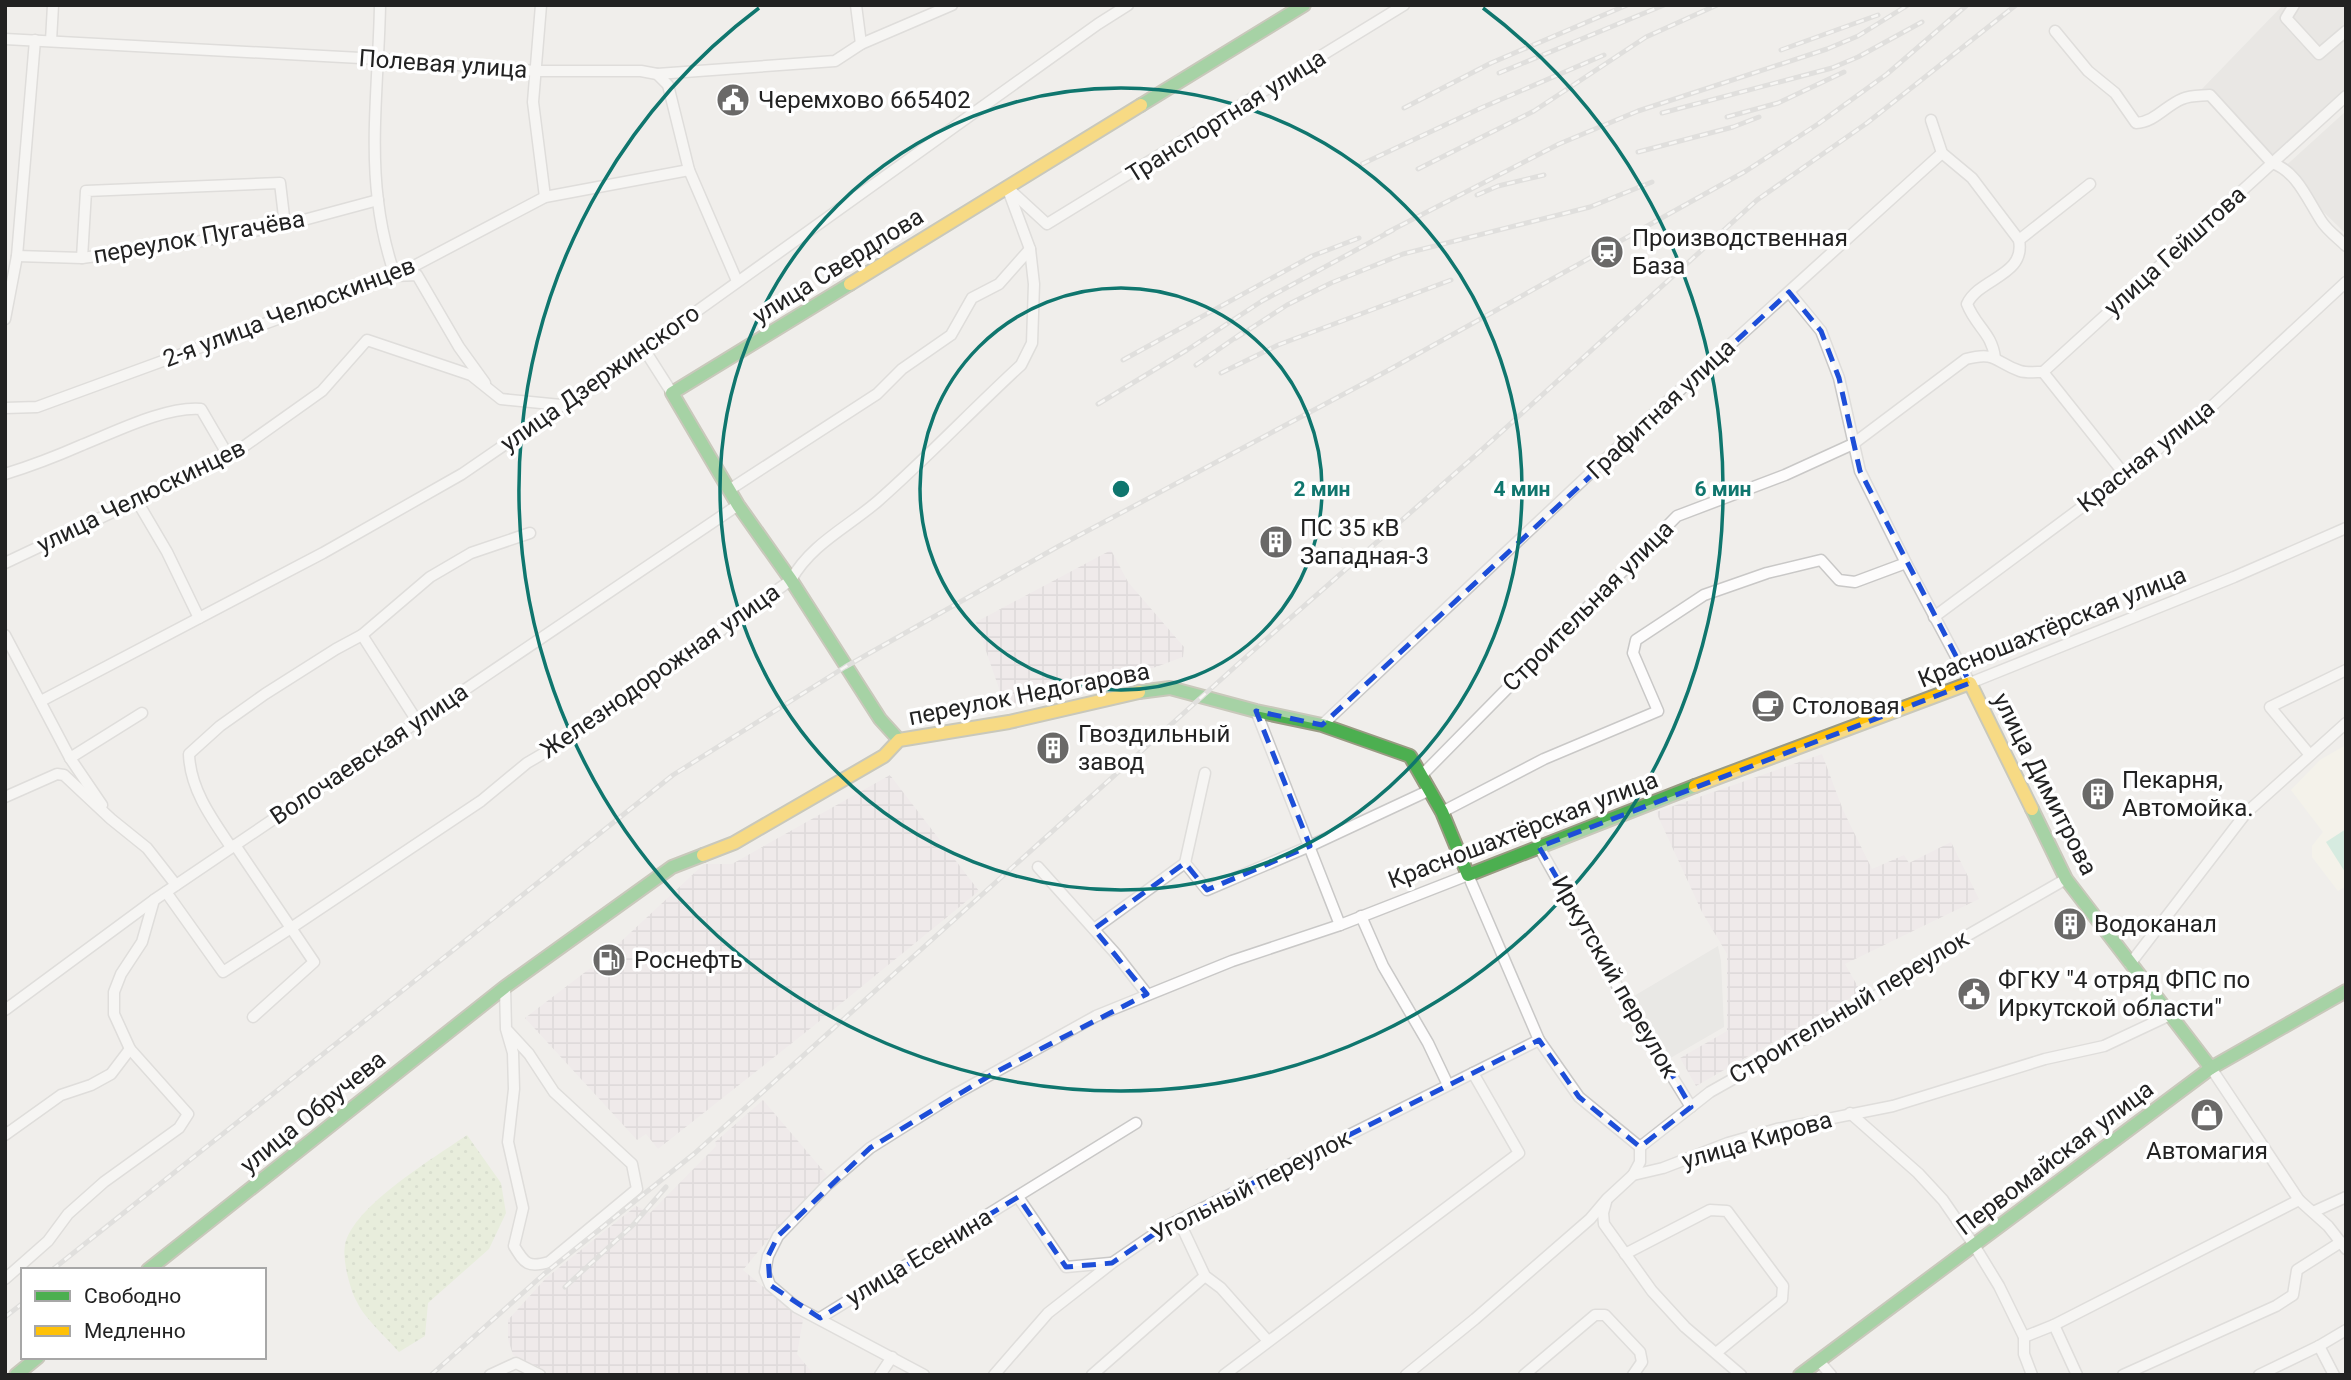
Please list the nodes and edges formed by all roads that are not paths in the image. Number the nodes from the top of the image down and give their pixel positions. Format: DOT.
graph roads {
  1 [pos="53,5"];
  2 [pos="380,5"];
  3 [pos="541,5"];
  4 [pos="856,5"];
  5 [pos="952,5"];
  6 [pos="1128,5"];
  7 [pos="1304,5"];
  8 [pos="1405,5"];
  9 [pos="2294,5"];
  10 [pos="2055,31"];
  11 [pos="2346,31"];
  12 [pos="5,39"];
  13 [pos="34,40"];
  14 [pos="51,41"];
  15 [pos="861,44"];
  16 [pos="379,59"];
  17 [pos="536,71"];
  18 [pos="657,74"];
  19 [pos="2346,96"];
  20 [pos="1931,120"];
  21 [pos="1942,153"];
  22 [pos="2272,163"];
  23 [pos="689,170"];
  24 [pos="2090,184"];
  25 [pos="1007,187"];
  26 [pos="545,197"];
  27 [pos="377,200"];
  28 [pos="285,225"];
  29 [pos="2019,240"];
  30 [pos="2346,246"];
  31 [pos="1030,249"];
  32 [pos="18,256"];
  33 [pos="82,258"];
  34 [pos="395,276"];
  35 [pos="737,281"];
  36 [pos="2346,282"];
  37 [pos="1789,292"];
  38 [pos="5,319"];
  39 [pos="644,349"];
  40 [pos="1995,358"];
  41 [pos="2043,372"];
  42 [pos="487,388"];
  43 [pos="672,393"];
  44 [pos="561,405"];
  45 [pos="5,408"];
  46 [pos="1853,444"];
  47 [pos="229,457"];
  48 [pos="5,474"];
  49 [pos="2125,475"];
  50 [pos="729,490"];
  51 [pos="137,501"];
  52 [pos="738,505"];
  53 [pos="2346,528"];
  54 [pos="530,533"];
  55 [pos="5,563"];
  56 [pos="1906,563"];
  57 [pos="791,580"];
  58 [pos="1934,617"];
  59 [pos="199,618"];
  60 [pos="5,635"];
  61 [pos="362,635"];
  62 [pos="2346,670"];
  63 [pos="1970,683"];
  64 [pos="41,701"];
  65 [pos="1256,711"];
  66 [pos="142,713"];
  67 [pos="417,721"];
  68 [pos="2346,723"];
  69 [pos="1322,725"];
  70 [pos="899,740"];
  71 [pos="2310,755"];
  72 [pos="70,758"];
  73 [pos="1205,773"];
  74 [pos="1422,775"];
  75 [pos="1430,790"];
  76 [pos="5,797"];
  77 [pos="1442,812"];
  78 [pos="111,819"];
  79 [pos="233,846"];
  80 [pos="1310,846"];
  81 [pos="1539,847"];
  82 [pos="1185,863"];
  83 [pos="1038,867"];
  84 [pos="1468,875"];
  85 [pos="2066,879"];
  86 [pos="176,885"];
  87 [pos="166,892"];
  88 [pos="154,900"];
  89 [pos="1361,916"];
  90 [pos="1340,925"];
  91 [pos="291,928"];
  92 [pos="1094,929"];
  93 [pos="2130,964"];
  94 [pos="505,986"];
  95 [pos="2346,991"];
  96 [pos="1147,994"];
  97 [pos="5,1010"];
  98 [pos="2170,1015"];
  99 [pos="253,1017"];
  100 [pos="506,1029"];
  101 [pos="1539,1040"];
  102 [pos="130,1049"];
  103 [pos="2211,1068"];
  104 [pos="1473,1073"];
  105 [pos="1448,1085"];
  106 [pos="1691,1107"];
  107 [pos="1850,1113"];
  108 [pos="1136,1123"];
  109 [pos="5,1135"];
  110 [pos="1640,1147"];
  111 [pos="1633,1175"];
  112 [pos="1018,1197"];
  113 [pos="2346,1197"];
  114 [pos="1607,1199"];
  115 [pos="2299,1200"];
  116 [pos="2313,1212"];
  117 [pos="1180,1221"];
  118 [pos="1974,1245"];
  119 [pos="2343,1246"];
  120 [pos="1625,1254"];
  121 [pos="1112,1263"];
  122 [pos="152,1268"];
  123 [pos="1205,1276"];
  124 [pos="5,1279"];
  125 [pos="820,1318"];
  126 [pos="2054,1325"];
  127 [pos="2346,1330"];
  128 [pos="2024,1337"];
  129 [pos="1268,1341"];
  130 [pos="2319,1346"];
  131 [pos="1716,1353"];
  132 [pos="892,1357"];
  133 [pos="36,1359"];
  134 [pos="1819,1361"];
  135 [pos="16,1375"];
  136 [pos="490,1375"];
  137 [pos="540,1375"];
  138 [pos="880,1375"];
  139 [pos="924,1375"];
  140 [pos="994,1375"];
  141 [pos="1092,1375"];
  142 [pos="1224,1375"];
  143 [pos="1406,1375"];
  144 [pos="1524,1375"];
  145 [pos="1633,1375"];
  146 [pos="1741,1375"];
  147 [pos="1800,1375"];
  148 [pos="1831,1375"];
  149 [pos="2032,1375"];
  150 [pos="2077,1375"];
  151 [pos="2123,1375"];
  152 [pos="2259,1375"];
  153 [pos="2334,1375"];
  1 -- 14 [label="street"];
  2 -- 16 [label="street"];
  3 -- 17 [label="street"];
  4 -- 15 [label="street"];
  5 -- 15 [label="street, Полевая улица"];
  6 -- 35 [label="street, улица Дзержинского"];
  7 -- 25 [label="street, улица Свердлова"];
  8 -- 25 [label="street, Транспортная улица"];
  9 -- 11 [label="street"];
  10 -- 22 [label="street"];
  12 -- 13 [label="street, Полевая улица"];
  13 -- 14 [label="street, Полевая улица"];
  13 -- 32 [label="street"];
  14 -- 16 [label="street, Полевая улица"];
  15 -- 18 [label="street, Полевая улица"];
  16 -- 17 [label="street, Полевая улица"];
  16 -- 27 [label="street"];
  17 -- 18 [label="street, Полевая улица"];
  17 -- 26 [label="street"];
  18 -- 23 [label="street"];
  19 -- 22 [label="street, улица Гейштова"];
  20 -- 21 [label="street"];
  21 -- 29 [label="street"];
  21 -- 37 [label="street, Графитная улица"];
  22 -- 30 [label="street"];
  22 -- 41 [label="street, улица Гейштова"];
  23 -- 26 [label="street, 2-я улица Челюскинцев"];
  23 -- 35 [label="street"];
  24 -- 29 [label="street"];
  25 -- 31 [label="street, Железнодорожная улица"];
  25 -- 43 [label="street, улица Свердлова"];
  26 -- 34 [label="street, 2-я улица Челюскинцев"];
  27 -- 28 [label="street, переулок Пугачёва"];
  27 -- 34 [label="street"];
  28 -- 33 [label="street, переулок Пугачёва"];
  28 -- 33 [label="street"];
  29 -- 40 [label="street"];
  31 -- 50 [label="street"];
  31 -- 57 [label="street, Железнодорожная улица"];
  32 -- 33 [label="street, переулок Пугачёва"];
  32 -- 38 [label="street"];
  34 -- 42 [label="street"];
  34 -- 45 [label="street, 2-я улица Челюскинцев"];
  35 -- 39 [label="street, улица Дзержинского"];
  36 -- 49 [label="street, Красная улица"];
  37 -- 46 [label="street, улица Димитрова"];
  37 -- 69 [label="street, Графитная улица"];
  39 -- 43 [label="street"];
  39 -- 44 [label="street, улица Дзержинского"];
  40 -- 41 [label="street"];
  40 -- 46 [label="street, Строительная улица"];
  41 -- 49 [label="street"];
  42 -- 44 [label="street, улица Челюскинцев"];
  42 -- 47 [label="street, улица Челюскинцев"];
  43 -- 50 [label="street"];
  44 -- 59 [label="street, улица Дзержинского"];
  46 -- 56 [label="street, улица Димитрова"];
  46 -- 74 [label="street, Строительная улица"];
  47 -- 48 [label="street"];
  47 -- 51 [label="street, улица Челюскинцев"];
  49 -- 58 [label="street, Красная улица"];
  50 -- 52 [label="street"];
  51 -- 55 [label="street, улица Челюскинцев"];
  51 -- 59 [label="street"];
  52 -- 57 [label="street"];
  52 -- 67 [label="street, Волочаевская улица"];
  53 -- 63 [label="street, Красношахтёрская улица"];
  54 -- 61 [label="street"];
  56 -- 58 [label="street, улица Димитрова"];
  56 -- 77 [label="street"];
  57 -- 70 [label="street, переулок Недогарова"];
  57 -- 91 [label="street, Железнодорожная улица"];
  58 -- 63 [label="street, улица Димитрова"];
  59 -- 64 [label="street, улица Дзержинского"];
  60 -- 64 [label="street"];
  61 -- 67 [label="street"];
  61 -- 79 [label="street"];
  62 -- 71 [label="street"];
  63 -- 81 [label="street, Красношахтёрская улица"];
  63 -- 85 [label="street, улица Димитрова"];
  64 -- 72 [label="street"];
  65 -- 69 [label="street, переулок Недогарова"];
  65 -- 70 [label="street, переулок Недогарова"];
  65 -- 80 [label="street"];
  66 -- 72 [label="street"];
  67 -- 79 [label="street, Волочаевская улица"];
  68 -- 71 [label="street"];
  69 -- 74 [label="street, переулок Недогарова"];
  70 -- 94 [label="street, переулок Недогарова"];
  71 -- 93 [label="street"];
  72 -- 78 [label="street"];
  73 -- 82 [label="street"];
  74 -- 75 [label="street, переулок Недогарова"];
  75 -- 77 [label="street, переулок Недогарова"];
  75 -- 80 [label="street"];
  76 -- 78 [label="street"];
  77 -- 84 [label="street, переулок Недогарова"];
  78 -- 86 [label="street"];
  79 -- 86 [label="street, Волочаевская улица"];
  79 -- 91 [label="street"];
  80 -- 82 [label="street"];
  80 -- 90 [label="street"];
  81 -- 84 [label="street, Красношахтёрская улица"];
  81 -- 106 [label="street, Иркутский переулок"];
  82 -- 92 [label="street"];
  83 -- 92 [label="street"];
  84 -- 89 [label="street, Красношахтёрская улица"];
  84 -- 101 [label="street, переулок Недогарова"];
  85 -- 93 [label="street, улица Димитрова"];
  85 -- 106 [label="street, Строительный переулок"];
  86 -- 87 [label="street, Волочаевская улица"];
  87 -- 88 [label="street, Волочаевская улица"];
  87 -- 91 [label="street, Железнодорожная улица"];
  88 -- 97 [label="street, Волочаевская улица"];
  88 -- 102 [label="street"];
  89 -- 90 [label="street, Красношахтёрская улица"];
  89 -- 105 [label="street"];
  90 -- 96 [label="street, Красношахтёрская улица"];
  91 -- 99 [label="street"];
  92 -- 96 [label="street"];
  93 -- 98 [label="street, улица Димитрова"];
  94 -- 100 [label="street"];
  94 -- 122 [label="street, улица Обручева"];
  95 -- 103 [label="street, Первомайская улица"];
  96 -- 125 [label="street, Красношахтёрская улица"];
  98 -- 103 [label="street, улица Димитрова"];
  98 -- 107 [label="street, улица Кирова"];
  100 -- 100 [label="street"];
  101 -- 104 [label="street, Угольный переулок"];
  101 -- 110 [label="street, переулок Недогарова"];
  102 -- 109 [label="street"];
  102 -- 124 [label="street"];
  103 -- 115 [label="street, улица Димитрова"];
  103 -- 118 [label="street, Первомайская улица"];
  104 -- 105 [label="street, Угольный переулок"];
  104 -- 129 [label="street"];
  105 -- 117 [label="street, Угольный переулок"];
  106 -- 110 [label="street, Строительный переулок"];
  107 -- 111 [label="street, улица Кирова"];
  107 -- 118 [label="street"];
  108 -- 112 [label="street"];
  110 -- 111 [label="street"];
  111 -- 114 [label="street, улица Кирова"];
  112 -- 121 [label="street"];
  112 -- 125 [label="street, улица Есенина"];
  113 -- 116 [label="street"];
  114 -- 120 [label="street"];
  114 -- 143 [label="street, улица Кирова"];
  115 -- 116 [label="street, улица Димитрова"];
  115 -- 126 [label="street"];
  116 -- 119 [label="street, улица Димитрова"];
  117 -- 121 [label="street, Угольный переулок"];
  117 -- 123 [label="street"];
  118 -- 128 [label="street"];
  118 -- 134 [label="street, Первомайская улица"];
  119 -- 151 [label="street"];
  120 -- 131 [label="street"];
  120 -- 131 [label="street"];
  121 -- 140 [label="street, Угольный переулок"];
  123 -- 129 [label="street"];
  123 -- 141 [label="street"];
  125 -- 132 [label="street"];
  126 -- 128 [label="street"];
  126 -- 150 [label="street"];
  127 -- 130 [label="street"];
  128 -- 149 [label="street"];
  129 -- 142 [label="street"];
  130 -- 152 [label="street"];
  130 -- 153 [label="street"];
  131 -- 146 [label="street"];
  132 -- 138 [label="street"];
  132 -- 139 [label="street"];
  133 -- 135 [label="street"];
  134 -- 147 [label="street, Первомайская улица"];
  134 -- 148 [label="street"];
  136 -- 137 [label="street"];
  144 -- 145 [label="street"];
}
